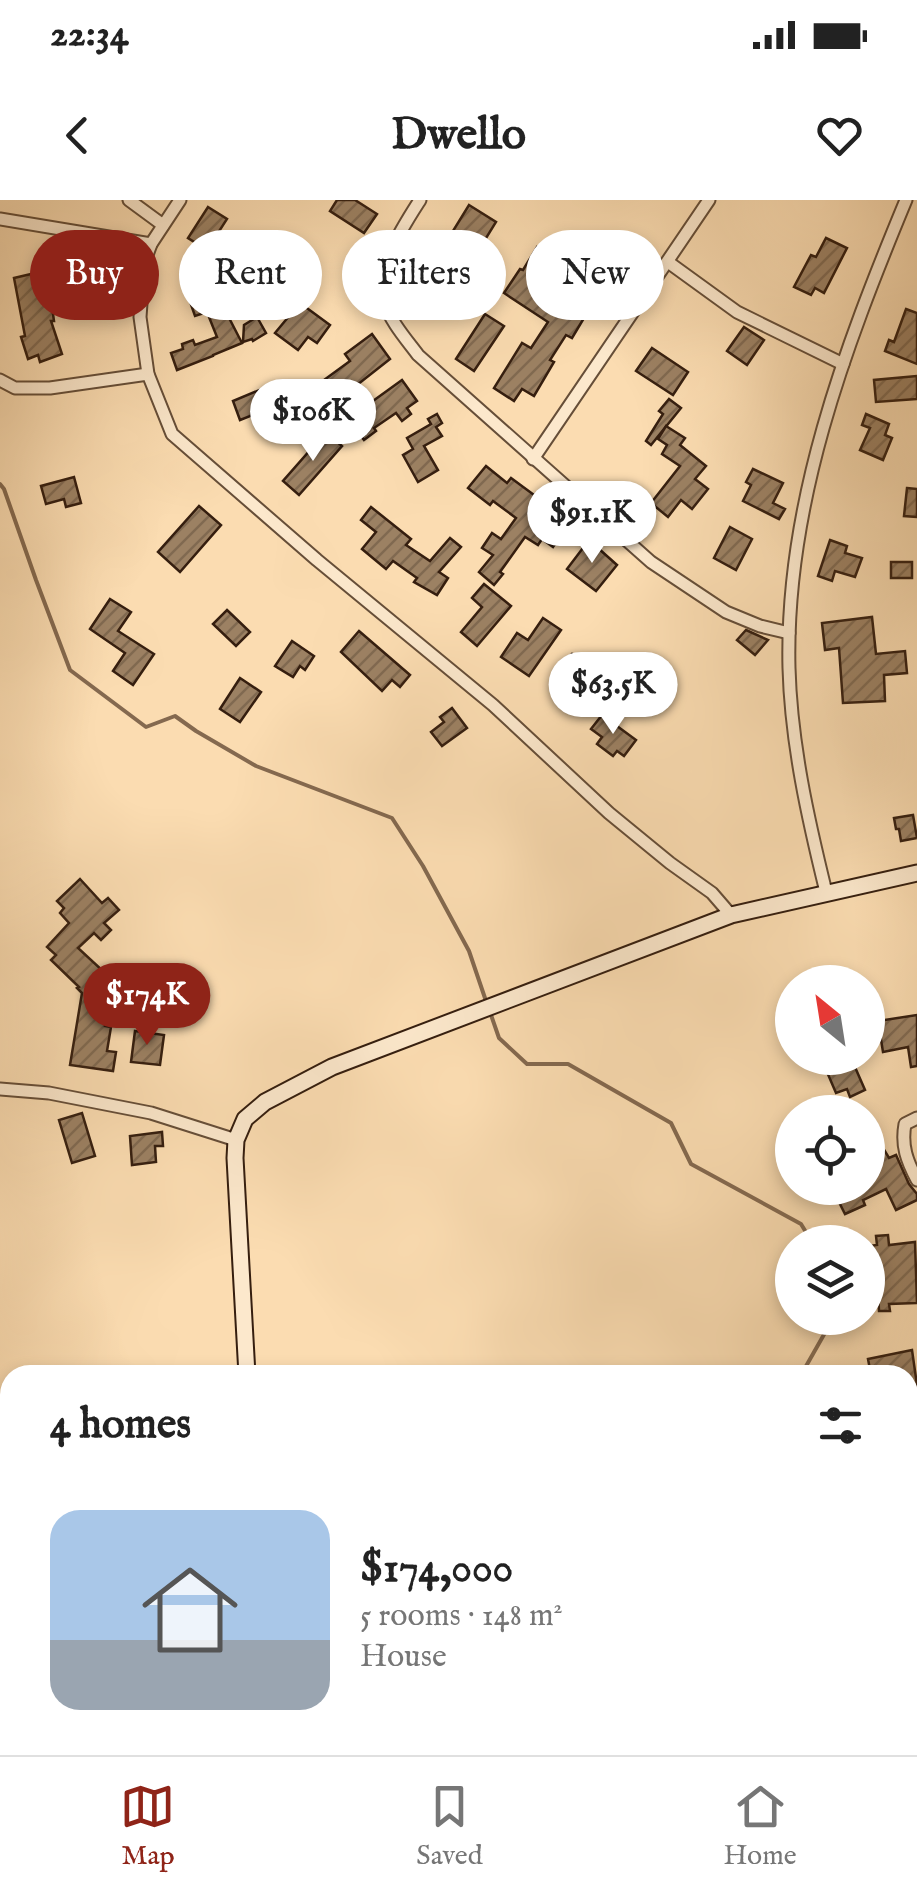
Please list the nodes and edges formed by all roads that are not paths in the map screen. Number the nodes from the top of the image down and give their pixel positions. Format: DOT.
graph roads {
  1 [pos="129,200"];
  2 [pos="180,200"];
  3 [pos="420,200"];
  4 [pos="710,200"];
  5 [pos="906,200"];
  6 [pos="0,219"];
  7 [pos="163,225"];
  8 [pos="66,230"];
  9 [pos="159,231"];
  10 [pos="668,262"];
  11 [pos="140,320"];
  12 [pos="843,364"];
  13 [pos="148,374"];
  14 [pos="0,380"];
  15 [pos="534,458"];
  16 [pos="789,633"];
  17 [pos="917,873"];
  18 [pos="826,892"];
  19 [pos="730,915"];
  20 [pos="0,1088"];
  21 [pos="917,1118"];
  22 [pos="236,1140"];
  23 [pos="917,1180"];
  24 [pos="247,1365"];
  1 -- 7 [label="street"];
  2 -- 7 [label="street"];
  3 -- 15 [label="street"];
  4 -- 10 [label="street"];
  5 -- 12 [label="street"];
  6 -- 8 [label="street"];
  7 -- 9 [label="street"];
  10 -- 12 [label="street"];
  10 -- 15 [label="street"];
  11 -- 13 [label="street"];
  12 -- 16 [label="street"];
  13 -- 14 [label="street"];
  13 -- 19 [label="street"];
  15 -- 16 [label="street"];
  16 -- 18 [label="street"];
  17 -- 18 [label="street"];
  18 -- 19 [label="street"];
  19 -- 22 [label="street"];
  20 -- 22 [label="street"];
  21 -- 23 [label="street"];
  22 -- 24 [label="street"];
}
